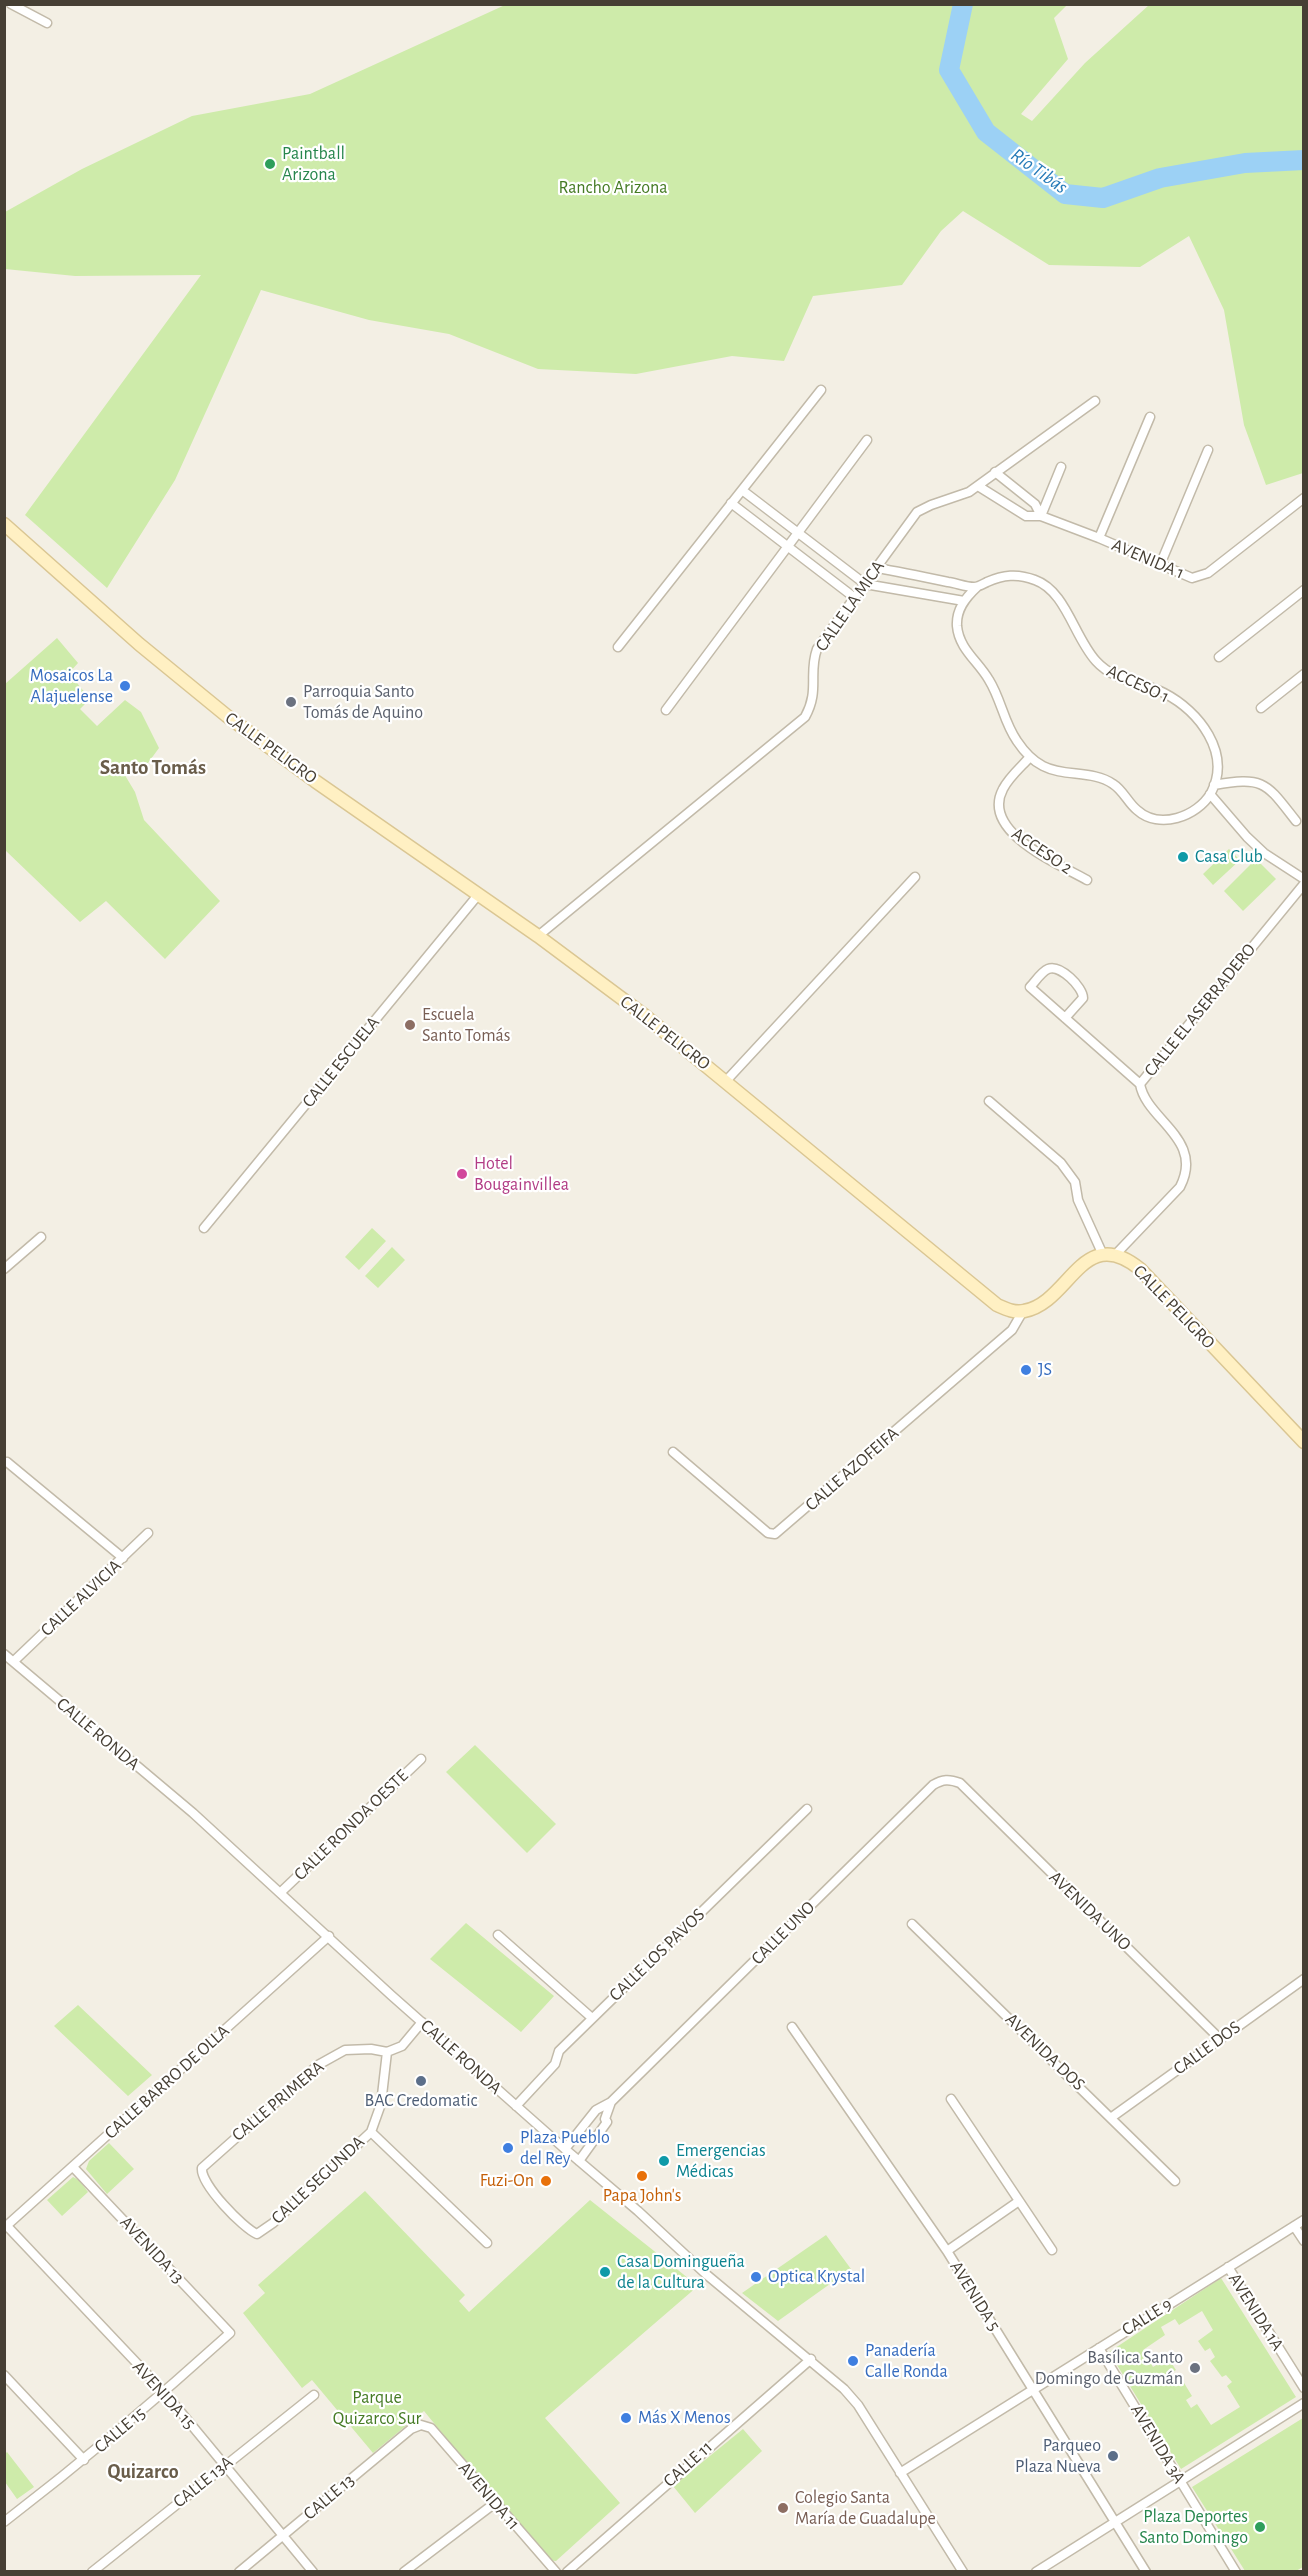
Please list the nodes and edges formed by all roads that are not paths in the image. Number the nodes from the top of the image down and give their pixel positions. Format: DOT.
graph roads {
  1 [pos="12,4"];
  2 [pos="46,23"];
  3 [pos="821,390"];
  4 [pos="1095,401"];
  5 [pos="1150,417"];
  6 [pos="867,440"];
  7 [pos="1208,450"];
  8 [pos="1061,467"];
  9 [pos="996,472"];
  10 [pos="978,486"];
  11 [pos="742,490"];
  12 [pos="1304,498"];
  13 [pos="731,503"];
  14 [pos="1041,516"];
  15 [pos="4,524"];
  16 [pos="797,533"];
  17 [pos="1099,538"];
  18 [pos="787,546"];
  19 [pos="1160,565"];
  20 [pos="877,568"];
  21 [pos="865,584"];
  22 [pos="976,588"];
  23 [pos="1304,590"];
  24 [pos="855,598"];
  25 [pos="964,601"];
  26 [pos="618,647"];
  27 [pos="1219,657"];
  28 [pos="1304,674"];
  29 [pos="1261,708"];
  30 [pos="666,710"];
  31 [pos="1030,756"];
  32 [pos="1212,789"];
  33 [pos="1296,821"];
  34 [pos="915,877"];
  35 [pos="1304,879"];
  36 [pos="1087,880"];
  37 [pos="1304,884"];
  38 [pos="478,895"];
  39 [pos="538,936"];
  40 [pos="1065,1018"];
  41 [pos="725,1082"];
  42 [pos="1140,1084"];
  43 [pos="988,1101"];
  44 [pos="204,1228"];
  45 [pos="41,1237"];
  46 [pos="1109,1254"];
  47 [pos="4,1269"];
  48 [pos="1023,1311"];
  49 [pos="1304,1442"];
  50 [pos="673,1452"];
  51 [pos="7,1462"];
  52 [pos="148,1533"];
  53 [pos="123,1558"];
  54 [pos="4,1654"];
  55 [pos="14,1661"];
  56 [pos="421,1759"];
  57 [pos="960,1783"];
  58 [pos="807,1809"];
  59 [pos="281,1892"];
  60 [pos="912,1924"];
  61 [pos="498,1935"];
  62 [pos="329,1936"];
  63 [pos="1304,1979"];
  64 [pos="592,2018"];
  65 [pos="422,2022"];
  66 [pos="792,2027"];
  67 [pos="1220,2039"];
  68 [pos="387,2052"];
  69 [pos="951,2099"];
  70 [pos="612,2102"];
  71 [pos="516,2106"];
  72 [pos="1112,2117"];
  73 [pos="371,2132"];
  74 [pos="565,2149"];
  75 [pos="579,2161"];
  76 [pos="73,2167"];
  77 [pos="1175,2181"];
  78 [pos="1019,2201"];
  79 [pos="1304,2220"];
  80 [pos="1294,2226"];
  81 [pos="6,2227"];
  82 [pos="257,2234"];
  83 [pos="1304,2241"];
  84 [pos="487,2243"];
  85 [pos="1052,2250"];
  86 [pos="947,2251"];
  87 [pos="1227,2267"];
  88 [pos="230,2333"];
  89 [pos="1099,2348"];
  90 [pos="811,2359"];
  91 [pos="4,2375"];
  92 [pos="14,2386"];
  93 [pos="1304,2388"];
  94 [pos="1033,2390"];
  95 [pos="4,2392"];
  96 [pos="165,2393"];
  97 [pos="314,2395"];
  98 [pos="1304,2403"];
  99 [pos="421,2425"];
  100 [pos="84,2460"];
  101 [pos="225,2464"];
  102 [pos="900,2473"];
  103 [pos="1180,2480"];
  104 [pos="495,2504"];
  105 [pos="4,2522"];
  106 [pos="1115,2522"];
  107 [pos="283,2536"];
  108 [pos="92,2571"];
  109 [pos="239,2571"];
  110 [pos="313,2571"];
  111 [pos="405,2571"];
  112 [pos="556,2571"];
  113 [pos="567,2571"];
  114 [pos="963,2571"];
  115 [pos="1036,2571"];
  116 [pos="1146,2571"];
  117 [pos="1236,2571"];
  1 -- 2 [label="street"];
  3 -- 11 [label="street"];
  4 -- 9 [label="street, CALLE LA MICA"];
  5 -- 17 [label="street"];
  6 -- 16 [label="street"];
  7 -- 19 [label="street"];
  8 -- 14 [label="street"];
  9 -- 10 [label="street, CALLE LA MICA"];
  9 -- 14 [label="street, AVENIDA 1"];
  10 -- 14 [label="street, AVENIDA 1"];
  10 -- 20 [label="street, CALLE LA MICA"];
  11 -- 13 [label="street"];
  11 -- 16 [label="street"];
  12 -- 19 [label="street, AVENIDA 1"];
  13 -- 18 [label="street"];
  13 -- 26 [label="street"];
  14 -- 17 [label="street, AVENIDA 1"];
  15 -- 38 [label="main road, CALLE PELIGRO"];
  16 -- 18 [label="street"];
  16 -- 21 [label="street"];
  17 -- 19 [label="street, AVENIDA 1"];
  18 -- 24 [label="street"];
  18 -- 30 [label="street"];
  20 -- 21 [label="street, CALLE LA MICA"];
  20 -- 22 [label="street"];
  21 -- 24 [label="street, CALLE LA MICA"];
  21 -- 25 [label="street"];
  22 -- 25 [label="street, ACCESO 1"];
  22 -- 32 [label="street, ACCESO 1"];
  23 -- 27 [label="street"];
  24 -- 39 [label="street, CALLE LA MICA"];
  25 -- 31 [label="street"];
  28 -- 29 [label="street"];
  31 -- 32 [label="street"];
  31 -- 36 [label="street, ACCESO 2"];
  32 -- 33 [label="street"];
  32 -- 35 [label="street"];
  34 -- 41 [label="street"];
  37 -- 42 [label="street, CALLE EL ASERRADERO"];
  38 -- 39 [label="main road, CALLE PELIGRO"];
  38 -- 44 [label="street, CALLE ESCUELA"];
  39 -- 41 [label="main road, CALLE PELIGRO"];
  40 -- 40 [label="street"];
  40 -- 42 [label="street"];
  41 -- 48 [label="main road, CALLE PELIGRO"];
  42 -- 46 [label="street, CALLE EL ASERRADERO"];
  43 -- 46 [label="street"];
  45 -- 47 [label="street"];
  46 -- 48 [label="main road"];
  46 -- 49 [label="main road, CALLE PELIGRO"];
  48 -- 50 [label="street, CALLE AZOFEIFA"];
  51 -- 53 [label="street"];
  52 -- 53 [label="street, CALLE ALVICIA"];
  53 -- 55 [label="street, CALLE ALVICIA"];
  54 -- 55 [label="street, CALLE RONDA"];
  55 -- 59 [label="street, CALLE RONDA"];
  56 -- 59 [label="street, CALLE RONDA OESTE"];
  57 -- 67 [label="street, AVENIDA UNO"];
  57 -- 70 [label="street, CALLE UNO"];
  58 -- 64 [label="street, CALLE LOS PAVOS"];
  59 -- 62 [label="street, CALLE RONDA"];
  60 -- 72 [label="street, AVENIDA DOS"];
  61 -- 64 [label="street"];
  62 -- 65 [label="street, CALLE RONDA"];
  62 -- 76 [label="street, CALLE BARRO DE OLLA"];
  63 -- 67 [label="street, CALLE DOS"];
  64 -- 71 [label="street, CALLE LOS PAVOS"];
  65 -- 68 [label="street"];
  65 -- 71 [label="street, CALLE RONDA"];
  66 -- 86 [label="street, AVENIDA 5"];
  67 -- 72 [label="street, CALLE DOS"];
  68 -- 73 [label="street, CALLE SEGUNDA"];
  68 -- 82 [label="street, CALLE PRIMERA"];
  69 -- 78 [label="street"];
  70 -- 74 [label="street, CALLE UNO"];
  70 -- 75 [label="street, CALLE UNO"];
  71 -- 74 [label="street, CALLE RONDA"];
  72 -- 77 [label="street, AVENIDA DOS"];
  73 -- 82 [label="street, CALLE SEGUNDA"];
  73 -- 84 [label="street"];
  74 -- 75 [label="street, CALLE RONDA"];
  75 -- 90 [label="street, CALLE RONDA"];
  76 -- 81 [label="street, CALLE BARRO DE OLLA"];
  76 -- 88 [label="street, AVENIDA 13"];
  78 -- 85 [label="street"];
  78 -- 86 [label="street"];
  79 -- 80 [label="street, CALLE 9"];
  80 -- 83 [label="street"];
  80 -- 87 [label="street, CALLE 9"];
  81 -- 96 [label="street, AVENIDA 15"];
  86 -- 94 [label="street, AVENIDA 5"];
  87 -- 89 [label="street, CALLE 9"];
  87 -- 93 [label="street, AVENIDA 1A"];
  88 -- 96 [label="street, CALLE 15"];
  89 -- 94 [label="street, CALLE 9"];
  89 -- 103 [label="street, AVENIDA 3A"];
  90 -- 102 [label="street, CALLE RONDA"];
  90 -- 113 [label="street, CALLE 11"];
  91 -- 92 [label="street"];
  92 -- 95 [label="street"];
  92 -- 100 [label="street"];
  94 -- 102 [label="street, CALLE 9"];
  94 -- 106 [label="street, AVENIDA 5"];
  96 -- 100 [label="street, CALLE 15"];
  96 -- 101 [label="street, AVENIDA 15"];
  97 -- 101 [label="street, CALLE 13A"];
  98 -- 103 [label="street"];
  99 -- 104 [label="street, AVENIDA 11"];
  99 -- 107 [label="street, CALLE 13"];
  100 -- 105 [label="street, CALLE 15"];
  101 -- 107 [label="street, AVENIDA 15"];
  101 -- 108 [label="street, CALLE 13A"];
  102 -- 114 [label="street, CALLE RONDA"];
  103 -- 106 [label="street"];
  103 -- 117 [label="street, AVENIDA 3A"];
  104 -- 111 [label="street"];
  104 -- 112 [label="street, AVENIDA 11"];
  106 -- 115 [label="street"];
  106 -- 116 [label="street, AVENIDA 5"];
  107 -- 109 [label="street, CALLE 13"];
  107 -- 110 [label="street, AVENIDA 15"];
}
